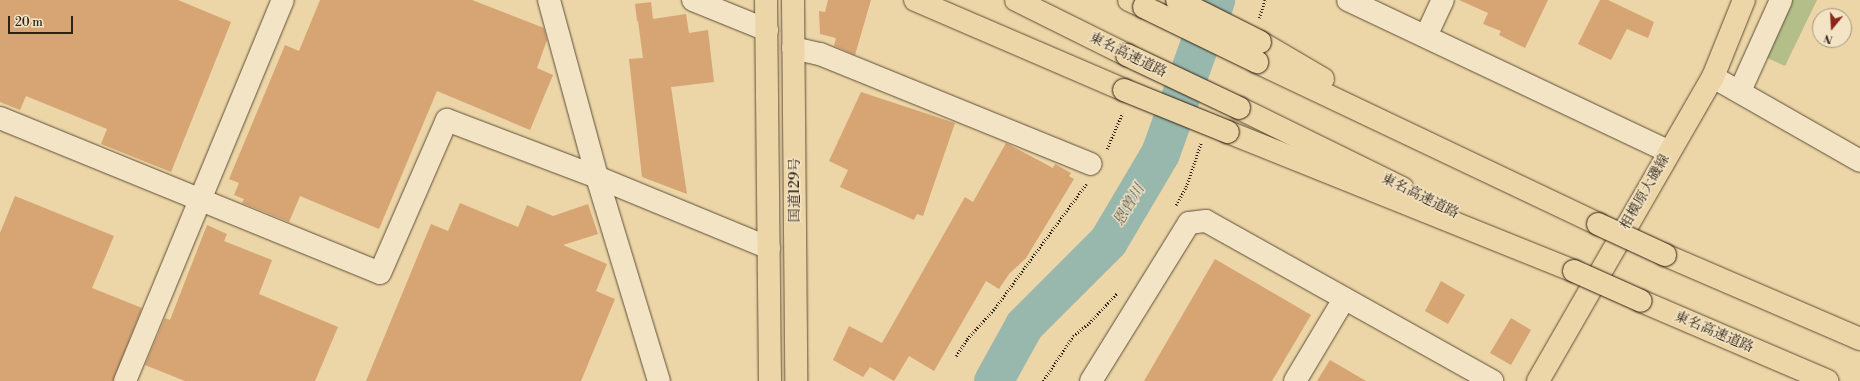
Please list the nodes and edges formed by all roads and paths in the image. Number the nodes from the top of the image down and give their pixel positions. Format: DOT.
graph roads {
  1 [pos="283,0"];
  2 [pos="549,0"];
  3 [pos="693,0"];
  4 [pos="766,0"];
  5 [pos="793,0"];
  6 [pos="915,0"];
  7 [pos="1016,0"];
  8 [pos="1129,0"];
  9 [pos="1177,0"];
  10 [pos="1265,0"];
  11 [pos="1348,0"];
  12 [pos="1443,0"];
  13 [pos="1744,0"];
  14 [pos="1781,0"];
  15 [pos="767,30"];
  16 [pos="1426,36"];
  17 [pos="1258,42"];
  18 [pos="794,48"];
  19 [pos="1713,77"];
  20 [pos="1740,90"];
  21 [pos="0,118"];
  22 [pos="1206,137"];
  23 [pos="1668,151"];
  24 [pos="1860,161"];
  25 [pos="1091,164"];
  26 [pos="597,177"];
  27 [pos="200,200"];
  28 [pos="1172,212"];
  29 [pos="769,248"];
  30 [pos="1574,271"];
  31 [pos="1124,286"];
  32 [pos="1344,299"];
  33 [pos="1860,339"];
  34 [pos="956,356"];
  35 [pos="125,381"];
  36 [pos="659,381"];
  37 [pos="770,381"];
  38 [pos="796,381"];
  39 [pos="1043,381"];
  40 [pos="1091,381"];
  41 [pos="1295,381"];
  42 [pos="1492,381"];
  43 [pos="1538,381"];
  44 [pos="1828,381"];
  1 -- 27 [label="street"];
  2 -- 26 [label="street"];
  3 -- 15 [label="street"];
  4 -- 15 [label="main road, 国道129号"];
  5 -- 18 [label="main road, 国道129号"];
  6 -- 30 [label="main road, bridge"];
  7 -- 30 [label="main road, 東名高速道路, bridge"];
  8 -- 17 [label="main road, bridge"];
  9 -- 17 [label="main road, bridge"];
  10 -- 17 [label="path"];
  11 -- 16 [label="street"];
  12 -- 16 [label="street"];
  13 -- 19 [label="main road, 相模原大磯線"];
  14 -- 20 [label="street"];
  15 -- 29 [label="main road, 国道129号"];
  16 -- 23 [label="street"];
  17 -- 33 [label="main road, bridge"];
  18 -- 25 [label="street"];
  18 -- 38 [label="main road, 国道129号"];
  19 -- 20 [label="street"];
  19 -- 23 [label="main road, 相模原大磯線"];
  20 -- 24 [label="street"];
  21 -- 27 [label="street"];
  22 -- 28 [label="path"];
  23 -- 43 [label="main road, 相模原大磯線"];
  25 -- 34 [label="path"];
  26 -- 27 [label="street"];
  26 -- 29 [label="street"];
  26 -- 36 [label="street"];
  27 -- 35 [label="street"];
  29 -- 37 [label="main road, 国道129号"];
  30 -- 44 [label="main road, 東名高速道路, bridge"];
  31 -- 39 [label="path"];
  32 -- 40 [label="street"];
  32 -- 41 [label="street"];
  32 -- 42 [label="street"];
}
